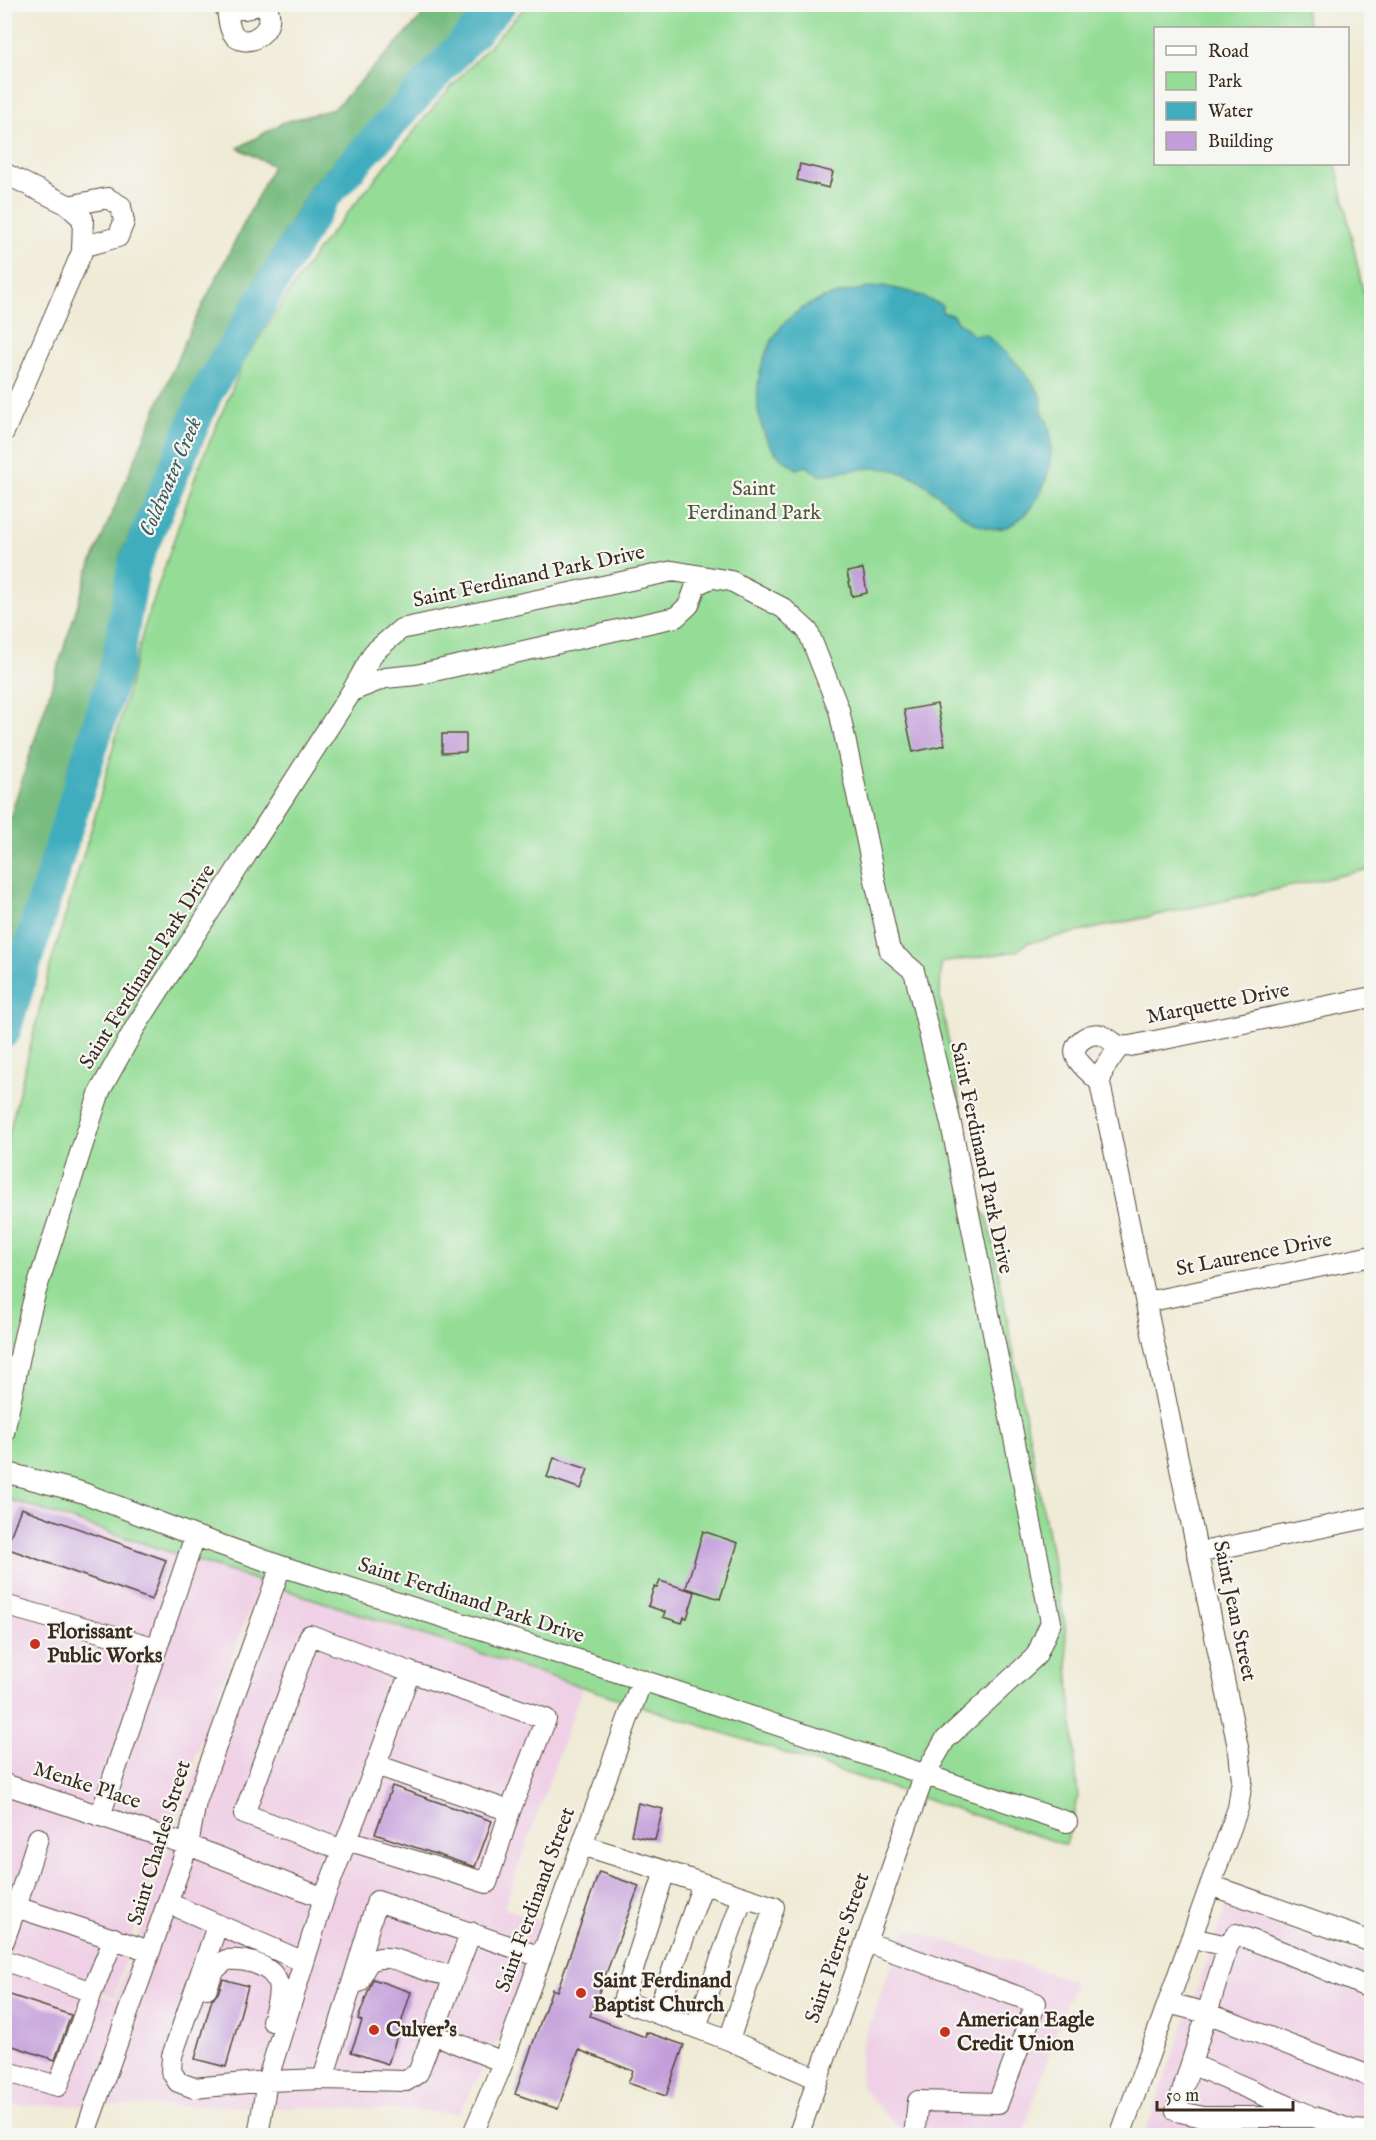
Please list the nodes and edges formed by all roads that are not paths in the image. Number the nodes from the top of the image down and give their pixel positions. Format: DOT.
graph roads {
  1 [pos="224,6"];
  2 [pos="257,6"];
  3 [pos="4,173"];
  4 [pos="76,213"];
  5 [pos="82,247"];
  6 [pos="4,432"];
  7 [pos="711,578"];
  8 [pos="352,691"];
  9 [pos="1371,997"];
  10 [pos="1119,1047"];
  11 [pos="1100,1083"];
  12 [pos="1371,1256"];
  13 [pos="1146,1302"];
  14 [pos="4,1433"];
  15 [pos="4,1472"];
  16 [pos="1371,1517"];
  17 [pos="195,1536"];
  18 [pos="1197,1553"];
  19 [pos="281,1566"];
  20 [pos="4,1605"];
  21 [pos="157,1648"];
  22 [pos="410,1672"];
  23 [pos="642,1680"];
  24 [pos="376,1765"];
  25 [pos="924,1776"];
  26 [pos="4,1784"];
  27 [pos="510,1811"];
  28 [pos="100,1816"];
  29 [pos="1067,1822"];
  30 [pos="38,1838"];
  31 [pos="189,1845"];
  32 [pos="345,1845"];
  33 [pos="582,1845"];
  34 [pos="665,1871"];
  35 [pos="704,1884"];
  36 [pos="1210,1885"];
  37 [pos="743,1897"];
  38 [pos="324,1898"];
  39 [pos="168,1903"];
  40 [pos="16,1907"];
  41 [pos="217,1926"];
  42 [pos="471,1932"];
  43 [pos="114,1938"];
  44 [pos="1191,1938"];
  45 [pos="4,1941"];
  46 [pos="866,1942"];
  47 [pos="1371,1942"];
  48 [pos="1228,1946"];
  49 [pos="150,1951"];
  50 [pos="541,1957"];
  51 [pos="4,1960"];
  52 [pos="304,1962"];
  53 [pos="454,1976"];
  54 [pos="1371,1989"];
  55 [pos="92,1992"];
  56 [pos="1168,2003"];
  57 [pos="657,2013"];
  58 [pos="1207,2013"];
  59 [pos="342,2017"];
  60 [pos="696,2027"];
  61 [pos="433,2034"];
  62 [pos="729,2040"];
  63 [pos="279,2044"];
  64 [pos="503,2062"];
  65 [pos="1191,2064"];
  66 [pos="4,2071"];
  67 [pos="171,2071"];
  68 [pos="1371,2077"];
  69 [pos="323,2079"];
  70 [pos="818,2079"];
  71 [pos="267,2080"];
  72 [pos="1314,2117"];
  73 [pos="1371,2131"];
  74 [pos="84,2136"];
  75 [pos="258,2136"];
  76 [pos="472,2136"];
  77 [pos="798,2136"];
  78 [pos="914,2136"];
  79 [pos="1120,2136"];
  1 -- 2 [label="street"];
  1 -- 2 [label="street"];
  3 -- 4 [label="street"];
  4 -- 5 [label="street"];
  4 -- 5 [label="street"];
  5 -- 6 [label="street"];
  7 -- 8 [label="street"];
  7 -- 8 [label="street, Saint Ferdinand Park Drive"];
  7 -- 25 [label="street, Saint Ferdinand Park Drive"];
  8 -- 14 [label="street, Saint Ferdinand Park Drive"];
  9 -- 10 [label="street, Marquette Drive"];
  10 -- 11 [label="street"];
  10 -- 11 [label="street"];
  11 -- 13 [label="street, Saint Jean Street"];
  12 -- 13 [label="street, St Laurence Drive"];
  13 -- 18 [label="street, Saint Jean Street"];
  15 -- 17 [label="street, Saint Ferdinand Park Drive"];
  16 -- 18 [label="street"];
  17 -- 19 [label="street, Saint Ferdinand Park Drive"];
  17 -- 21 [label="street"];
  18 -- 36 [label="street, Saint Jean Street"];
  19 -- 23 [label="street, Saint Ferdinand Park Drive"];
  19 -- 31 [label="street, Saint Charles Street"];
  20 -- 21 [label="street"];
  21 -- 28 [label="street"];
  22 -- 24 [label="street"];
  22 -- 27 [label="street"];
  22 -- 32 [label="street"];
  23 -- 25 [label="street, Saint Ferdinand Park Drive"];
  23 -- 33 [label="street, Saint Ferdinand Street"];
  24 -- 27 [label="street"];
  24 -- 32 [label="street"];
  25 -- 29 [label="street, Saint Ferdinand Park Drive"];
  25 -- 46 [label="street, Saint Pierre Street"];
  26 -- 28 [label="street, Menke Place"];
  27 -- 32 [label="street"];
  28 -- 31 [label="street, Menke Place"];
  30 -- 40 [label="street"];
  31 -- 38 [label="street, Menke Place"];
  31 -- 39 [label="street, Saint Charles Street"];
  32 -- 38 [label="street"];
  33 -- 34 [label="street"];
  33 -- 50 [label="street, Saint Ferdinand Street"];
  34 -- 35 [label="street"];
  34 -- 57 [label="street"];
  35 -- 37 [label="street"];
  35 -- 57 [label="street"];
  36 -- 44 [label="street, Saint Jean Street"];
  36 -- 47 [label="street"];
  37 -- 60 [label="street"];
  37 -- 62 [label="street"];
  38 -- 52 [label="street"];
  39 -- 41 [label="street"];
  39 -- 49 [label="street, Saint Charles Street"];
  40 -- 43 [label="street"];
  40 -- 45 [label="street"];
  41 -- 52 [label="street"];
  41 -- 67 [label="street"];
  42 -- 50 [label="street"];
  42 -- 53 [label="street"];
  42 -- 59 [label="street"];
  43 -- 49 [label="street"];
  43 -- 55 [label="street"];
  44 -- 48 [label="street"];
  44 -- 56 [label="street, Saint Jean Street"];
  46 -- 70 [label="street, Saint Pierre Street"];
  46 -- 78 [label="street"];
  48 -- 54 [label="street"];
  48 -- 58 [label="street"];
  49 -- 74 [label="street, Saint Charles Street"];
  50 -- 64 [label="street, Saint Ferdinand Street"];
  51 -- 55 [label="street"];
  52 -- 63 [label="street"];
  53 -- 59 [label="street"];
  53 -- 61 [label="street"];
  55 -- 66 [label="street"];
  56 -- 58 [label="street"];
  56 -- 79 [label="street, Saint Jean Street"];
  57 -- 60 [label="street"];
  58 -- 65 [label="street"];
  58 -- 68 [label="street"];
  59 -- 69 [label="street"];
  60 -- 62 [label="street"];
  61 -- 64 [label="street"];
  61 -- 69 [label="street"];
  62 -- 70 [label="street"];
  63 -- 67 [label="street"];
  63 -- 71 [label="street"];
  64 -- 76 [label="street, Saint Ferdinand Street"];
  65 -- 72 [label="street"];
  65 -- 72 [label="street"];
  67 -- 71 [label="street"];
  69 -- 71 [label="street"];
  70 -- 77 [label="street, Saint Pierre Street"];
  71 -- 75 [label="street"];
  72 -- 73 [label="street"];
}
